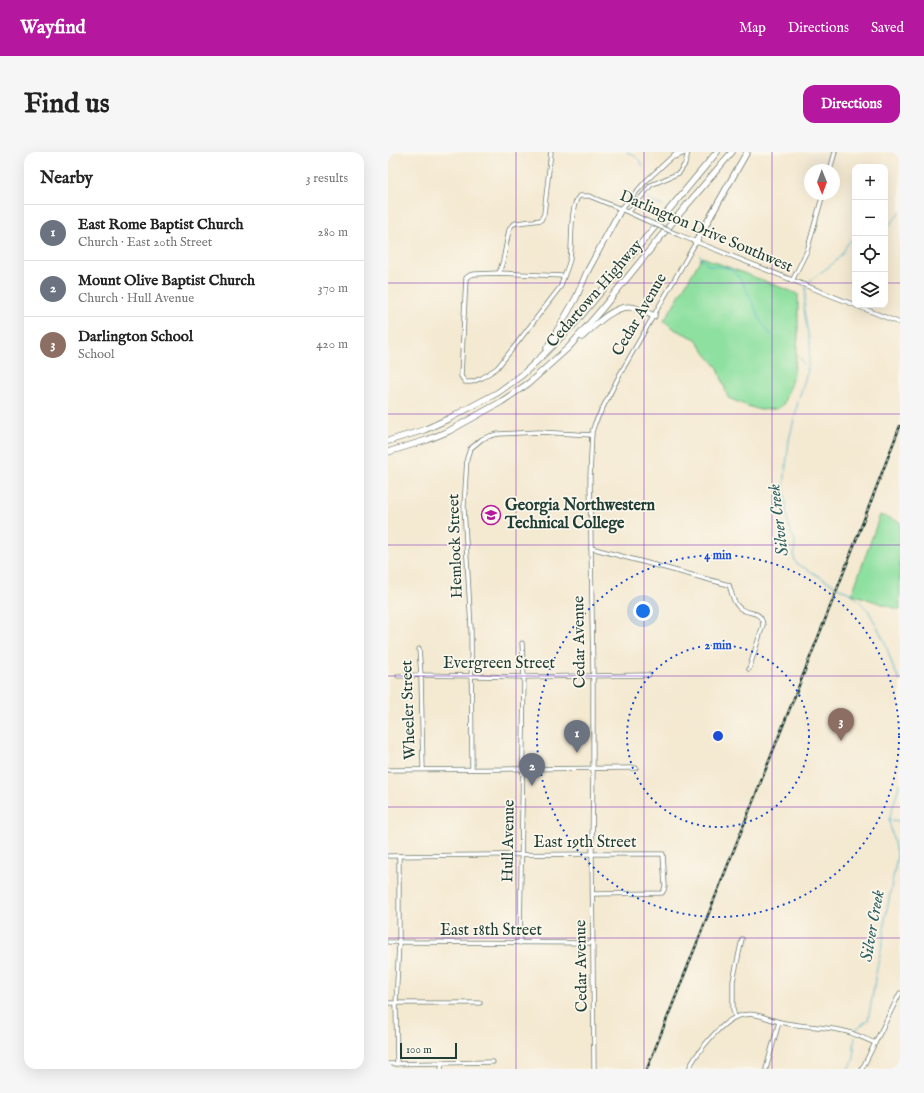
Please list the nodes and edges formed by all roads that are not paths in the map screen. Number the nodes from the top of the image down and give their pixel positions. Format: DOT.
graph roads {
  1 [pos="551,152"];
  2 [pos="686,152"];
  3 [pos="717,152"];
  4 [pos="732,152"];
  5 [pos="747,152"];
  6 [pos="835,152"];
  7 [pos="675,154"];
  8 [pos="832,164"];
  9 [pos="821,200"];
  10 [pos="621,209"];
  11 [pos="629,212"];
  12 [pos="696,242"];
  13 [pos="499,273"];
  14 [pos="563,276"];
  15 [pos="792,280"];
  16 [pos="654,316"];
  17 [pos="900,323"];
  18 [pos="569,347"];
  19 [pos="541,357"];
  20 [pos="592,435"];
  21 [pos="388,441"];
  22 [pos="388,452"];
  23 [pos="591,548"];
  24 [pos="522,643"];
  25 [pos="419,649"];
  26 [pos="749,669"];
  27 [pos="421,675"];
  28 [pos="649,675"];
  29 [pos="398,676"];
  30 [pos="472,676"];
  31 [pos="593,676"];
  32 [pos="524,677"];
  33 [pos="522,768"];
  34 [pos="593,768"];
  35 [pos="636,768"];
  36 [pos="472,769"];
  37 [pos="388,770"];
  38 [pos="423,770"];
  39 [pos="592,854"];
  40 [pos="521,855"];
  41 [pos="388,856"];
  42 [pos="399,856"];
  43 [pos="593,894"];
  44 [pos="742,939"];
  45 [pos="388,942"];
  46 [pos="399,942"];
  47 [pos="520,943"];
  48 [pos="593,943"];
  49 [pos="900,993"];
  50 [pos="388,1003"];
  51 [pos="396,1003"];
  52 [pos="480,1003"];
  53 [pos="735,1017"];
  54 [pos="779,1022"];
  55 [pos="875,1043"];
  56 [pos="442,1062"];
  57 [pos="493,1062"];
  58 [pos="388,1064"];
  59 [pos="398,1064"];
  60 [pos="441,1069"];
  61 [pos="594,1069"];
  62 [pos="689,1069"];
  63 [pos="766,1069"];
  64 [pos="862,1069"];
  1 -- 13 [label="street"];
  2 -- 7 [label="highway"];
  2 -- 11 [label="street"];
  3 -- 19 [label="highway, Cedartown Highway"];
  4 -- 18 [label="highway, Cedartown Highway"];
  5 -- 12 [label="highway"];
  6 -- 8 [label="street"];
  7 -- 10 [label="street"];
  9 -- 15 [label="street"];
  10 -- 11 [label="street, Darlington Drive Southwest"];
  10 -- 14 [label="street, Darlington Drive Southwest"];
  10 -- 19 [label="highway"];
  11 -- 12 [label="street, Darlington Drive Southwest, bridge"];
  12 -- 15 [label="street, Darlington Drive Southwest"];
  12 -- 16 [label="street, Cedar Avenue"];
  13 -- 14 [label="street"];
  13 -- 14 [label="street"];
  15 -- 17 [label="street, Darlington Drive Southwest"];
  16 -- 18 [label="highway"];
  16 -- 20 [label="street, Cedar Avenue"];
  18 -- 22 [label="highway, Cedartown Highway"];
  19 -- 21 [label="highway, Cedartown Highway"];
  20 -- 23 [label="street, Cedar Avenue"];
  20 -- 30 [label="street, Hemlock Street"];
  23 -- 26 [label="street"];
  23 -- 31 [label="street, Cedar Avenue"];
  24 -- 32 [label="street, Hull Avenue"];
  25 -- 27 [label="street, Wheeler Street"];
  27 -- 29 [label="street, Evergreen Street"];
  27 -- 30 [label="street, Evergreen Street"];
  27 -- 38 [label="street, Wheeler Street"];
  28 -- 31 [label="street, Evergreen Street"];
  30 -- 32 [label="street, Evergreen Street"];
  30 -- 36 [label="street, Hemlock Street"];
  31 -- 32 [label="street, Evergreen Street"];
  31 -- 34 [label="street, Cedar Avenue"];
  32 -- 33 [label="street, Hull Avenue"];
  33 -- 34 [label="street"];
  33 -- 36 [label="street"];
  33 -- 40 [label="street, Hull Avenue"];
  34 -- 35 [label="street"];
  34 -- 39 [label="street, Cedar Avenue"];
  36 -- 38 [label="street"];
  37 -- 38 [label="street"];
  39 -- 40 [label="street, East 19th Street"];
  39 -- 43 [label="street, Cedar Avenue"];
  39 -- 43 [label="street, East 19th Street"];
  40 -- 42 [label="street, East 19th Street"];
  40 -- 47 [label="street, Hull Avenue"];
  41 -- 42 [label="street, East 19th Street"];
  42 -- 46 [label="street"];
  43 -- 48 [label="street, Cedar Avenue"];
  44 -- 53 [label="street"];
  45 -- 46 [label="street, East 18th Street"];
  46 -- 47 [label="street, East 18th Street"];
  46 -- 51 [label="street"];
  47 -- 48 [label="street, East 18th Street"];
  48 -- 61 [label="street, Cedar Avenue"];
  49 -- 55 [label="street"];
  50 -- 51 [label="street"];
  51 -- 52 [label="street"];
  51 -- 59 [label="street"];
  53 -- 54 [label="street"];
  53 -- 62 [label="street"];
  54 -- 55 [label="street"];
  54 -- 63 [label="street"];
  55 -- 64 [label="street"];
  56 -- 57 [label="street"];
  56 -- 59 [label="street"];
  56 -- 60 [label="street"];
  58 -- 59 [label="street"];
}
